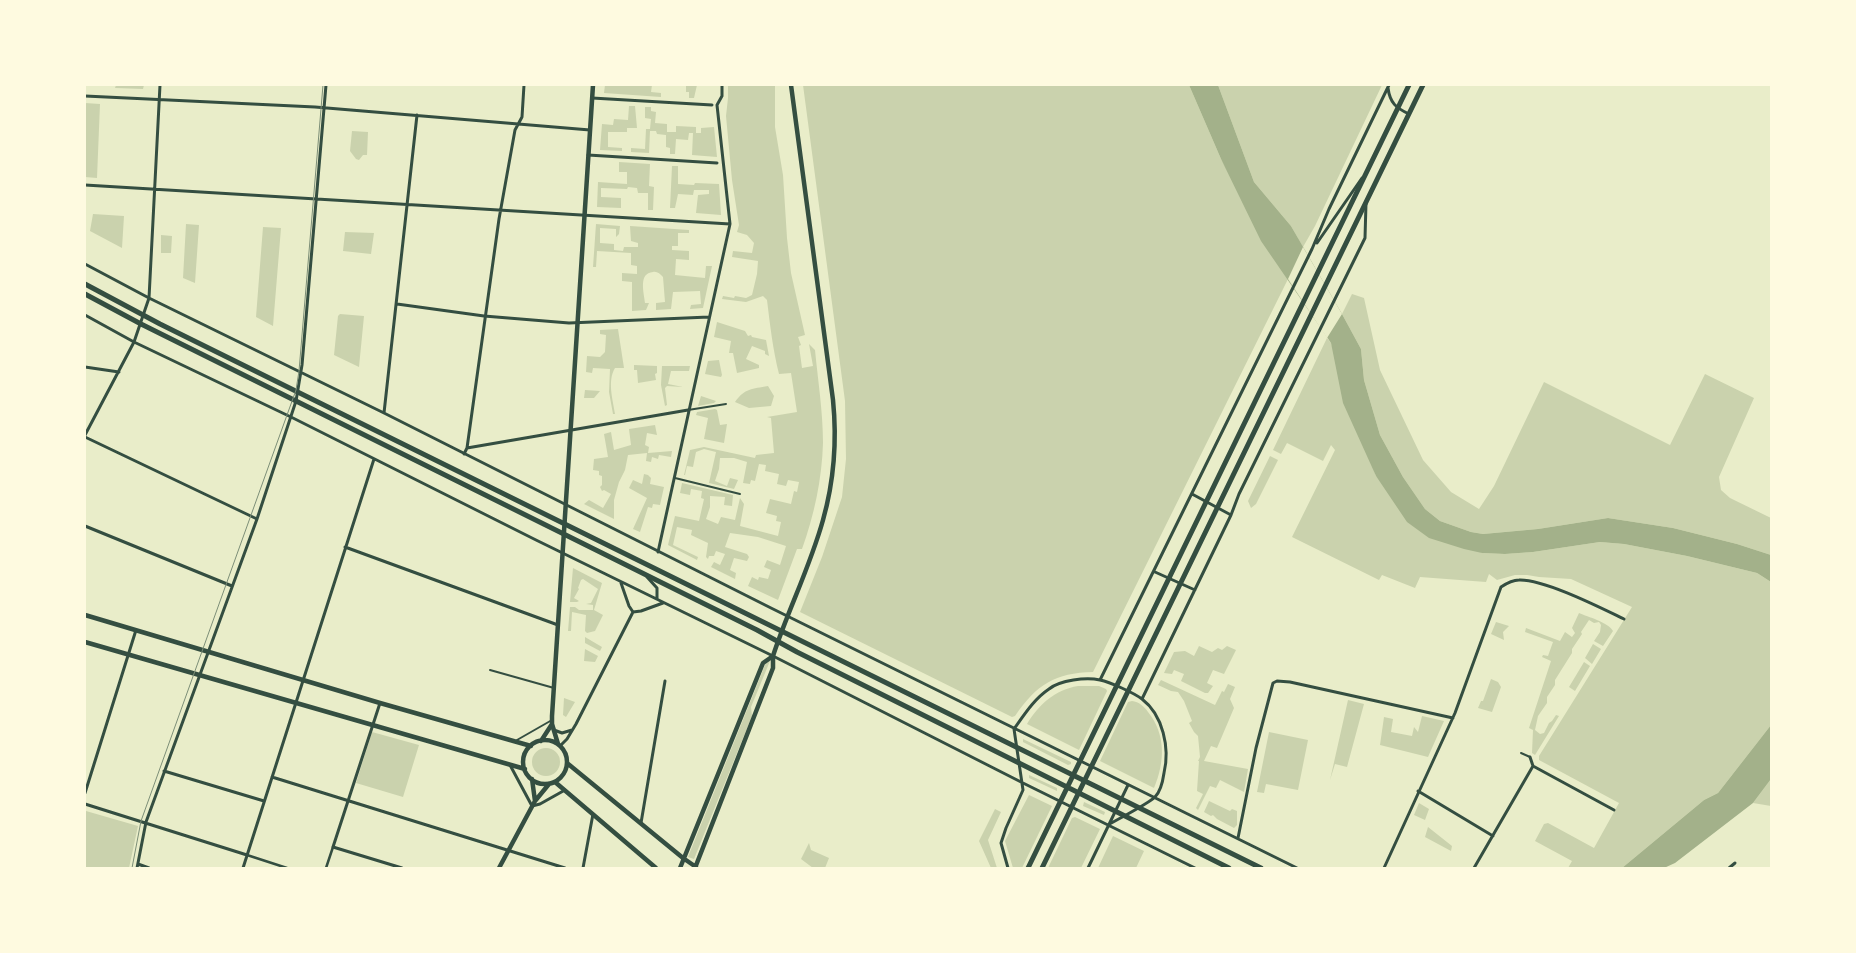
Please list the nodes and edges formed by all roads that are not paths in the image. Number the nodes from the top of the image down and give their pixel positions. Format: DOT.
graph roads {
  1 [pos="160,85"];
  2 [pos="326,85"];
  3 [pos="524,85"];
  4 [pos="593,85"];
  5 [pos="722,85"];
  6 [pos="791,85"];
  7 [pos="1409,85"];
  8 [pos="1423,85"];
  9 [pos="1388,86"];
  10 [pos="85,96"];
  11 [pos="592,98"];
  12 [pos="159,100"];
  13 [pos="712,105"];
  14 [pos="324,108"];
  15 [pos="1398,109"];
  16 [pos="1410,114"];
  17 [pos="417,115"];
  18 [pos="519,123"];
  19 [pos="590,130"];
  20 [pos="588,155"];
  21 [pos="717,163"];
  22 [pos="1371,164"];
  23 [pos="85,185"];
  24 [pos="155,189"];
  25 [pos="317,199"];
  26 [pos="1366,202"];
  27 [pos="407,205"];
  28 [pos="500,210"];
  29 [pos="584,215"];
  30 [pos="730,224"];
  31 [pos="1312,249"];
  32 [pos="85,264"];
  33 [pos="85,284"];
  34 [pos="85,294"];
  35 [pos="149,298"];
  36 [pos="397,304"];
  37 [pos="85,315"];
  38 [pos="144,315"];
  39 [pos="484,316"];
  40 [pos="709,317"];
  41 [pos="577,323"];
  42 [pos="141,324"];
  43 [pos="134,342"];
  44 [pos="85,367"];
  45 [pos="118,372"];
  46 [pos="302,372"];
  47 [pos="298,392"];
  48 [pos="296,401"];
  49 [pos="726,404"];
  50 [pos="688,410"];
  51 [pos="384,413"];
  52 [pos="291,417"];
  53 [pos="570,431"];
  54 [pos="85,436"];
  55 [pos="467,448"];
  56 [pos="464,454"];
  57 [pos="374,459"];
  58 [pos="674,478"];
  59 [pos="740,494"];
  60 [pos="1192,494"];
  61 [pos="1206,502"];
  62 [pos="566,506"];
  63 [pos="1218,508"];
  64 [pos="1232,515"];
  65 [pos="257,519"];
  66 [pos="564,523"];
  67 [pos="85,526"];
  68 [pos="564,534"];
  69 [pos="345,547"];
  70 [pos="658,552"];
  71 [pos="562,553"];
  72 [pos="1155,572"];
  73 [pos="645,574"];
  74 [pos="1168,578"];
  75 [pos="620,582"];
  76 [pos="1180,584"];
  77 [pos="232,586"];
  78 [pos="1195,590"];
  79 [pos="657,599"];
  80 [pos="664,603"];
  81 [pos="633,612"];
  82 [pos="85,615"];
  83 [pos="787,616"];
  84 [pos="1624,619"];
  85 [pos="558,625"];
  86 [pos="136,630"];
  87 [pos="781,631"];
  88 [pos="85,642"];
  89 [pos="778,642"];
  90 [pos="208,651"];
  91 [pos="128,654"];
  92 [pos="773,656"];
  93 [pos="490,670"];
  94 [pos="200,675"];
  95 [pos="304,679"];
  96 [pos="1100,680"];
  97 [pos="665,682"];
  98 [pos="1116,686"];
  99 [pos="554,688"];
  100 [pos="1127,692"];
  101 [pos="1142,699"];
  102 [pos="296,702"];
  103 [pos="380,703"];
  104 [pos="1453,718"];
  105 [pos="552,722"];
  106 [pos="373,725"];
  107 [pos="1014,729"];
  108 [pos="553,730"];
  109 [pos="573,730"];
  110 [pos="514,741"];
  111 [pos="541,741"];
  112 [pos="559,745"];
  113 [pos="531,746"];
  114 [pos="1017,746"];
  115 [pos="1521,753"];
  116 [pos="1530,757"];
  117 [pos="1079,761"];
  118 [pos="567,763"];
  119 [pos="1019,763"];
  120 [pos="510,765"];
  121 [pos="1091,766"];
  122 [pos="1533,766"];
  123 [pos="525,769"];
  124 [pos="164,771"];
  125 [pos="1073,774"];
  126 [pos="272,777"];
  127 [pos="532,780"];
  128 [pos="1084,780"];
  129 [pos="552,783"];
  130 [pos="1023,783"];
  131 [pos="1128,785"];
  132 [pos="1067,787"];
  133 [pos="566,790"];
  134 [pos="1078,792"];
  135 [pos="1418,792"];
  136 [pos="85,793"];
  137 [pos="1155,797"];
  138 [pos="1121,798"];
  139 [pos="264,801"];
  140 [pos="1060,801"];
  141 [pos="349,802"];
  142 [pos="534,803"];
  143 [pos="85,804"];
  144 [pos="1071,806"];
  145 [pos="1139,807"];
  146 [pos="1614,810"];
  147 [pos="1115,811"];
  148 [pos="593,814"];
  149 [pos="1123,815"];
  150 [pos="146,822"];
  151 [pos="641,823"];
  152 [pos="1108,825"];
  153 [pos="1492,836"];
  154 [pos="1238,838"];
  155 [pos="333,847"];
  156 [pos="509,850"];
  157 [pos="247,855"];
  158 [pos="683,858"];
  159 [pos="1735,863"];
  160 [pos="137,866"];
  161 [pos="149,868"];
  162 [pos="243,868"];
  163 [pos="288,868"];
  164 [pos="326,868"];
  165 [pos="402,868"];
  166 [pos="499,868"];
  167 [pos="566,868"];
  168 [pos="584,868"];
  169 [pos="656,868"];
  170 [pos="680,868"];
  171 [pos="696,868"];
  172 [pos="1008,868"];
  173 [pos="1028,868"];
  174 [pos="1042,868"];
  175 [pos="1088,868"];
  176 [pos="1195,868"];
  177 [pos="1230,868"];
  178 [pos="1261,868"];
  179 [pos="1297,868"];
  180 [pos="1384,868"];
  181 [pos="1474,868"];
  182 [pos="1729,868"];
  1 -- 12 [label="street"];
  2 -- 14 [label="street"];
  3 -- 18 [label="street"];
  4 -- 11 [label="street"];
  5 -- 30 [label="street"];
  6 -- 83 [label="street"];
  7 -- 15 [label="main road"];
  8 -- 16 [label="main road"];
  9 -- 15 [label="street"];
  9 -- 31 [label="street"];
  10 -- 12 [label="street"];
  11 -- 13 [label="street"];
  11 -- 19 [label="street"];
  12 -- 14 [label="street"];
  12 -- 24 [label="street"];
  14 -- 17 [label="street"];
  14 -- 25 [label="street"];
  15 -- 16 [label="street"];
  15 -- 22 [label="main road"];
  16 -- 26 [label="main road"];
  17 -- 18 [label="street"];
  17 -- 27 [label="street"];
  18 -- 19 [label="street"];
  18 -- 28 [label="street"];
  19 -- 20 [label="street"];
  20 -- 21 [label="street"];
  20 -- 29 [label="street"];
  22 -- 31 [label="street"];
  22 -- 61 [label="main road"];
  23 -- 24 [label="street"];
  24 -- 25 [label="street"];
  24 -- 35 [label="street"];
  25 -- 27 [label="street"];
  25 -- 46 [label="street"];
  26 -- 63 [label="main road"];
  26 -- 64 [label="street"];
  27 -- 28 [label="street"];
  27 -- 36 [label="street"];
  28 -- 29 [label="street"];
  28 -- 39 [label="street"];
  29 -- 30 [label="street"];
  29 -- 41 [label="street"];
  30 -- 40 [label="street"];
  31 -- 60 [label="street"];
  32 -- 35 [label="street"];
  33 -- 38 [label="main road"];
  34 -- 42 [label="main road"];
  35 -- 38 [label="street"];
  35 -- 46 [label="street"];
  36 -- 39 [label="street"];
  36 -- 51 [label="street"];
  37 -- 43 [label="street"];
  38 -- 42 [label="street"];
  38 -- 47 [label="main road"];
  39 -- 41 [label="street"];
  39 -- 55 [label="street"];
  40 -- 41 [label="street"];
  40 -- 50 [label="street"];
  41 -- 53 [label="street"];
  42 -- 43 [label="street"];
  42 -- 48 [label="main road"];
  43 -- 45 [label="street"];
  43 -- 52 [label="street"];
  44 -- 45 [label="street"];
  45 -- 54 [label="street"];
  46 -- 47 [label="street"];
  46 -- 51 [label="street"];
  47 -- 48 [label="street"];
  47 -- 66 [label="main road"];
  48 -- 52 [label="street"];
  48 -- 68 [label="main road"];
  49 -- 50 [label="lane"];
  50 -- 53 [label="street"];
  50 -- 58 [label="street"];
  51 -- 56 [label="street"];
  52 -- 57 [label="street"];
  52 -- 65 [label="street"];
  53 -- 55 [label="street"];
  53 -- 62 [label="street"];
  54 -- 65 [label="street"];
  55 -- 56 [label="street"];
  56 -- 62 [label="street"];
  57 -- 69 [label="street"];
  57 -- 71 [label="street"];
  58 -- 59 [label="lane"];
  58 -- 70 [label="street"];
  60 -- 61 [label="street"];
  60 -- 72 [label="street"];
  61 -- 63 [label="street"];
  61 -- 74 [label="main road"];
  62 -- 66 [label="street"];
  62 -- 70 [label="street"];
  63 -- 64 [label="street"];
  63 -- 76 [label="main road"];
  64 -- 78 [label="street"];
  65 -- 77 [label="street"];
  66 -- 68 [label="street"];
  66 -- 87 [label="main road"];
  67 -- 77 [label="street"];
  68 -- 71 [label="street"];
  68 -- 73 [label="main road"];
  69 -- 85 [label="street"];
  69 -- 95 [label="street"];
  70 -- 83 [label="street"];
  71 -- 75 [label="street"];
  71 -- 85 [label="street"];
  72 -- 74 [label="street"];
  72 -- 96 [label="street"];
  73 -- 79 [label="street"];
  73 -- 89 [label="main road"];
  74 -- 76 [label="street"];
  74 -- 98 [label="main road"];
  75 -- 79 [label="street"];
  75 -- 81 [label="street"];
  76 -- 78 [label="street"];
  76 -- 100 [label="main road"];
  77 -- 90 [label="street"];
  78 -- 101 [label="street"];
  79 -- 80 [label="street"];
  80 -- 81 [label="street"];
  80 -- 92 [label="street"];
  81 -- 109 [label="street"];
  82 -- 86 [label="street"];
  83 -- 87 [label="street"];
  83 -- 107 [label="street"];
  84 -- 104 [label="street"];
  85 -- 99 [label="street"];
  86 -- 90 [label="street"];
  86 -- 91 [label="street"];
  87 -- 89 [label="street"];
  87 -- 114 [label="main road"];
  88 -- 91 [label="street"];
  89 -- 92 [label="street"];
  89 -- 119 [label="main road"];
  90 -- 94 [label="street"];
  90 -- 95 [label="street"];
  91 -- 94 [label="street"];
  91 -- 136 [label="street"];
  92 -- 130 [label="street"];
  92 -- 158 [label="street"];
  92 -- 171 [label="street"];
  93 -- 99 [label="lane"];
  94 -- 102 [label="street"];
  94 -- 124 [label="street"];
  95 -- 102 [label="street"];
  95 -- 103 [label="street"];
  96 -- 98 [label="street"];
  96 -- 107 [label="street"];
  97 -- 151 [label="street"];
  98 -- 100 [label="street"];
  98 -- 117 [label="main road"];
  99 -- 105 [label="street"];
  100 -- 101 [label="street"];
  100 -- 121 [label="main road"];
  101 -- 137 [label="street"];
  102 -- 106 [label="street"];
  102 -- 126 [label="street"];
  103 -- 106 [label="street"];
  103 -- 110 [label="street"];
  104 -- 135 [label="street"];
  104 -- 154 [label="street"];
  105 -- 108 [label="street"];
  105 -- 110 [label="lane"];
  105 -- 111 [label="street"];
  106 -- 120 [label="street"];
  106 -- 141 [label="street"];
  107 -- 114 [label="street"];
  107 -- 117 [label="street"];
  108 -- 109 [label="street"];
  108 -- 112 [label="street"];
  109 -- 112 [label="street"];
  110 -- 113 [label="street"];
  111 -- 112 [label="street"];
  111 -- 113 [label="street"];
  112 -- 118 [label="street"];
  113 -- 123 [label="street"];
  114 -- 119 [label="street"];
  114 -- 125 [label="main road"];
  115 -- 116 [label="lane"];
  116 -- 122 [label="street"];
  117 -- 121 [label="street"];
  117 -- 125 [label="main road"];
  118 -- 129 [label="street"];
  118 -- 151 [label="street"];
  119 -- 130 [label="street"];
  119 -- 132 [label="main road"];
  120 -- 123 [label="street"];
  120 -- 142 [label="street"];
  121 -- 128 [label="main road"];
  121 -- 131 [label="street"];
  122 -- 146 [label="street"];
  122 -- 153 [label="street"];
  123 -- 127 [label="street"];
  124 -- 139 [label="street"];
  124 -- 150 [label="street"];
  125 -- 128 [label="main road"];
  125 -- 132 [label="main road"];
  126 -- 139 [label="street"];
  126 -- 141 [label="street"];
  127 -- 129 [label="street"];
  127 -- 142 [label="street"];
  128 -- 134 [label="main road"];
  128 -- 138 [label="main road"];
  129 -- 133 [label="street"];
  129 -- 142 [label="street"];
  130 -- 140 [label="street"];
  130 -- 172 [label="street"];
  131 -- 137 [label="street"];
  131 -- 138 [label="street"];
  132 -- 134 [label="main road"];
  132 -- 140 [label="main road"];
  133 -- 142 [label="street"];
  133 -- 148 [label="street"];
  134 -- 144 [label="main road"];
  134 -- 147 [label="main road"];
  135 -- 153 [label="street"];
  135 -- 180 [label="street"];
  137 -- 145 [label="street"];
  137 -- 154 [label="street"];
  138 -- 145 [label="main road"];
  138 -- 147 [label="street"];
  139 -- 157 [label="street"];
  140 -- 144 [label="street"];
  140 -- 173 [label="main road"];
  141 -- 155 [label="street"];
  141 -- 156 [label="street"];
  142 -- 156 [label="street"];
  143 -- 150 [label="street"];
  144 -- 152 [label="street"];
  144 -- 174 [label="main road"];
  145 -- 149 [label="street"];
  145 -- 178 [label="main road"];
  147 -- 149 [label="main road"];
  147 -- 152 [label="street"];
  148 -- 168 [label="street"];
  148 -- 169 [label="street"];
  149 -- 152 [label="street"];
  149 -- 177 [label="main road"];
  150 -- 157 [label="street"];
  150 -- 160 [label="street"];
  151 -- 158 [label="street"];
  152 -- 175 [label="street"];
  152 -- 176 [label="street"];
  153 -- 181 [label="street"];
  154 -- 179 [label="street"];
  155 -- 164 [label="street"];
  155 -- 165 [label="street"];
  156 -- 166 [label="street"];
  156 -- 167 [label="street"];
  157 -- 162 [label="street"];
  157 -- 163 [label="street"];
  158 -- 170 [label="street"];
  158 -- 171 [label="street"];
  159 -- 182 [label="street"];
  160 -- 161 [label="street"];
}
